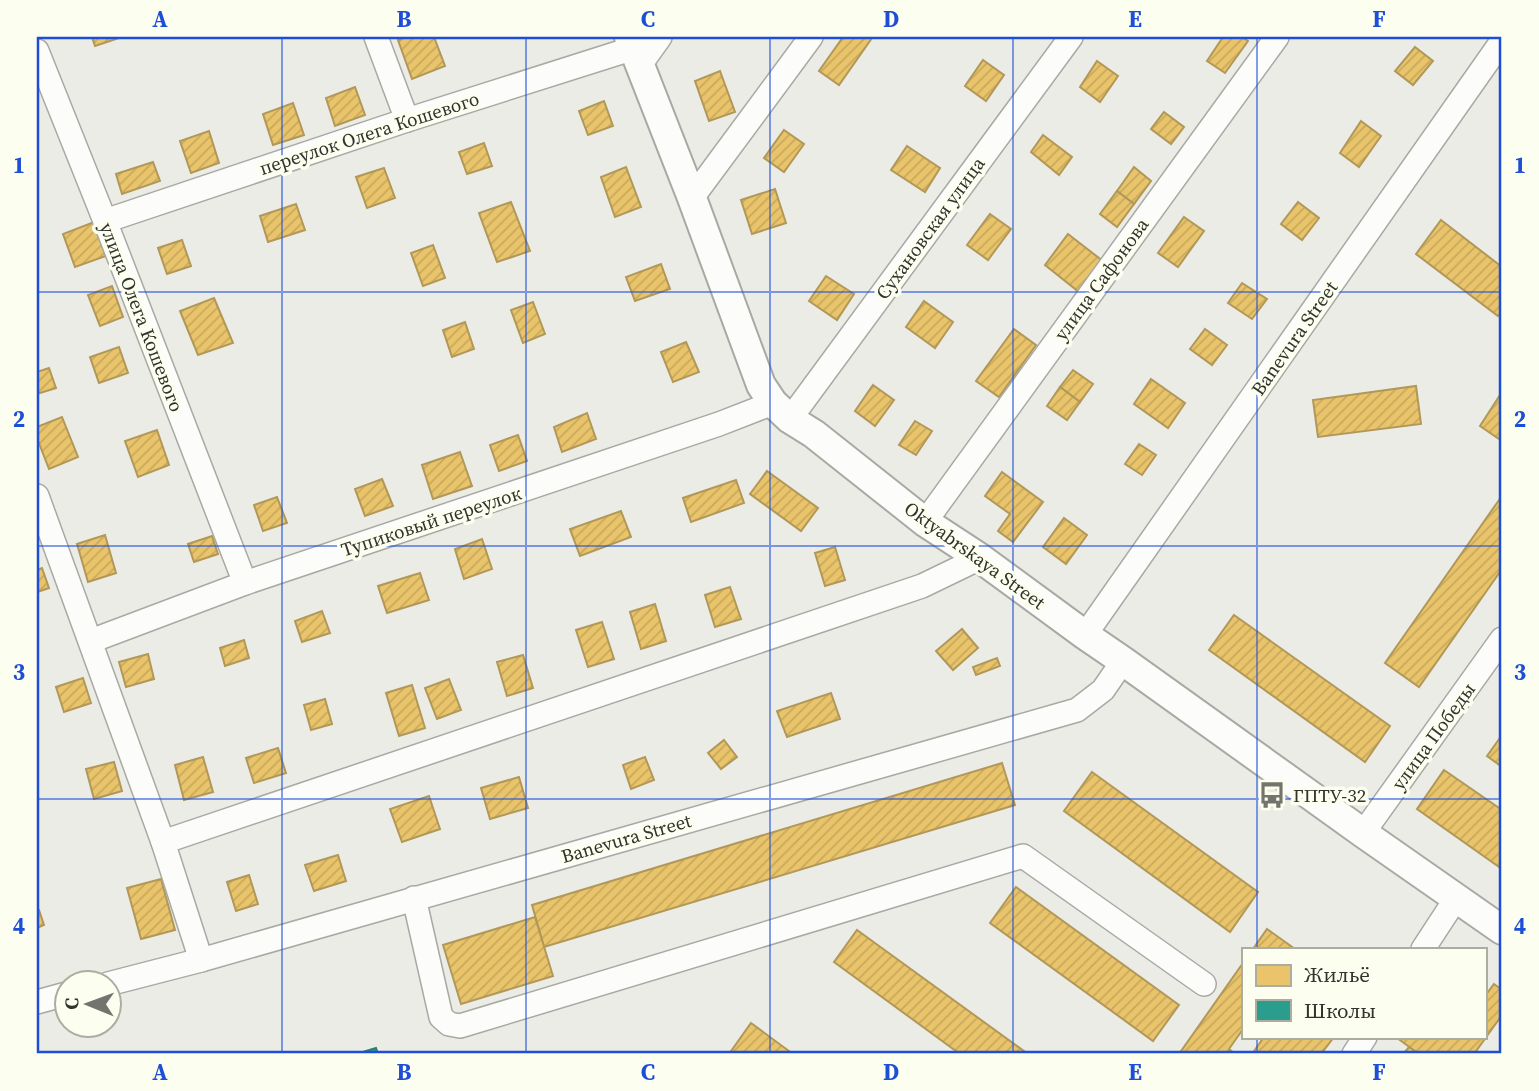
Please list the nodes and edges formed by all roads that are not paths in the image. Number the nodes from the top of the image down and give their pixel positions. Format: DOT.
graph roads {
  1 [pos="376,37"];
  2 [pos="660,37"];
  3 [pos="811,37"];
  4 [pos="1071,37"];
  5 [pos="1277,37"];
  6 [pos="1502,41"];
  7 [pos="634,50"];
  8 [pos="37,51"];
  9 [pos="407,120"];
  10 [pos="692,198"];
  11 [pos="105,221"];
  12 [pos="781,411"];
  13 [pos="37,496"];
  14 [pos="925,522"];
  15 [pos="980,558"];
  16 [pos="245,583"];
  17 [pos="1085,635"];
  18 [pos="1502,639"];
  19 [pos="91,641"];
  20 [pos="1123,661"];
  21 [pos="1363,833"];
  22 [pos="163,842"];
  23 [pos="1457,897"];
  24 [pos="414,898"];
  25 [pos="1502,930"];
  26 [pos="1424,948"];
  27 [pos="201,960"];
  28 [pos="122,980"];
  29 [pos="1204,984"];
  30 [pos="1364,1038"];
  31 [pos="1354,1054"];
  1 -- 9 [label="street"];
  2 -- 7 [label="street"];
  3 -- 10 [label="street"];
  4 -- 12 [label="street, Сухановская улица"];
  5 -- 14 [label="street, улица Сафонова"];
  6 -- 17 [label="street, Banevura Street"];
  7 -- 9 [label="street, переулок Олега Кошевого"];
  7 -- 10 [label="main road, Oktyabrskaya Street"];
  8 -- 11 [label="street, улица Олега Кошевого"];
  9 -- 11 [label="street, переулок Олега Кошевого"];
  10 -- 12 [label="main road, Oktyabrskaya Street"];
  11 -- 16 [label="street, улица Олега Кошевого"];
  12 -- 14 [label="main road, Oktyabrskaya Street"];
  12 -- 16 [label="street, Тупиковый переулок"];
  13 -- 19 [label="street"];
  14 -- 15 [label="main road, Oktyabrskaya Street"];
  15 -- 17 [label="main road, Oktyabrskaya Street"];
  15 -- 22 [label="street"];
  16 -- 19 [label="street, Тупиковый переулок"];
  17 -- 20 [label="main road, Oktyabrskaya Street"];
  18 -- 21 [label="street, улица Победы"];
  19 -- 22 [label="street"];
  20 -- 21 [label="main road, Oktyabrskaya Street"];
  20 -- 24 [label="street, Banevura Street"];
  21 -- 23 [label="main road, Oktyabrskaya Street"];
  22 -- 27 [label="street"];
  23 -- 25 [label="main road, Oktyabrskaya Street"];
  23 -- 26 [label="street"];
  24 -- 27 [label="street, Banevura Street"];
  24 -- 29 [label="street"];
  27 -- 28 [label="street, Banevura Street"];
  30 -- 31 [label="street"];
}
